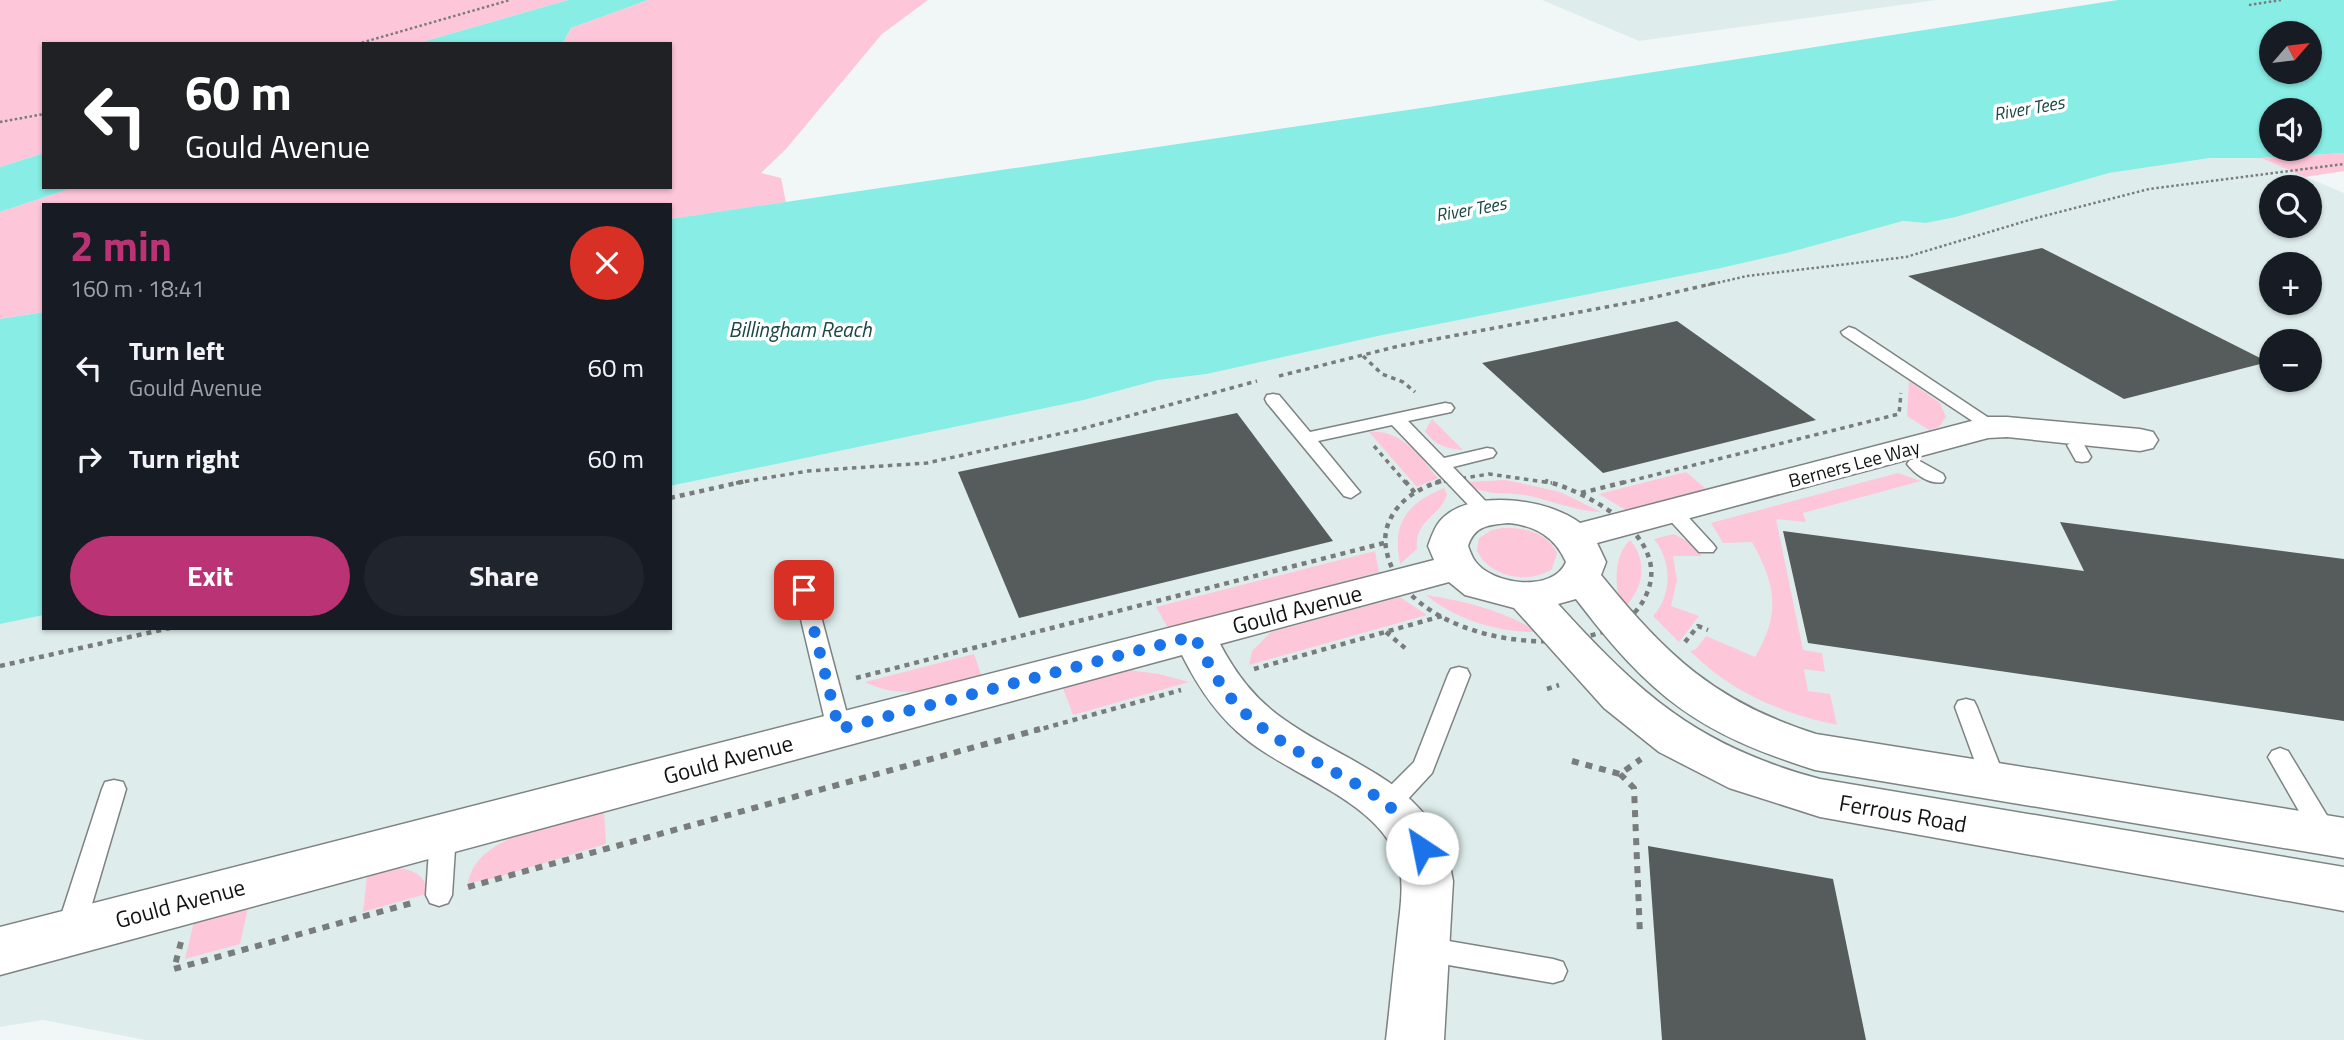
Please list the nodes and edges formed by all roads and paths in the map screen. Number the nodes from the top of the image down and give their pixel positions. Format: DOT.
graph roads {
  1 [pos="510,0"];
  2 [pos="2281,0"];
  3 [pos="2249,5"];
  4 [pos="364,42"];
  5 [pos="42,114"];
  6 [pos="0,122"];
  7 [pos="2344,164"];
  8 [pos="1849,332"];
  9 [pos="1902,390"];
  10 [pos="1273,399"];
  11 [pos="1445,408"];
  12 [pos="1395,419"];
  13 [pos="1995,428"];
  14 [pos="1306,438"];
  15 [pos="2140,440"];
  16 [pos="1487,453"];
  17 [pos="1916,464"];
  18 [pos="1446,472"];
  19 [pos="1936,478"];
  20 [pos="1351,492"];
  21 [pos="1580,494"];
  22 [pos="672,498"];
  23 [pos="1672,511"];
  24 [pos="1486,512"];
  25 [pos="1626,523"];
  26 [pos="1706,548"];
  27 [pos="1577,557"];
  28 [pos="1392,563"];
  29 [pos="1457,567"];
  30 [pos="804,590"];
  31 [pos="1527,596"];
  32 [pos="1442,616"];
  33 [pos="1618,626"];
  34 [pos="161,630"];
  35 [pos="1386,632"];
  36 [pos="1194,636"];
  37 [pos="1567,640"];
  38 [pos="1405,648"];
  39 [pos="0,666"];
  40 [pos="1459,675"];
  41 [pos="1218,679"];
  42 [pos="828,685"];
  43 [pos="1966,707"];
  44 [pos="839,729"];
  45 [pos="1649,753"];
  46 [pos="2280,757"];
  47 [pos="1572,761"];
  48 [pos="1620,774"];
  49 [pos="1994,781"];
  50 [pos="114,789"];
  51 [pos="1387,804"];
  52 [pos="443,834"];
  53 [pos="2335,836"];
  54 [pos="2344,889"];
  55 [pos="439,895"];
  56 [pos="191,901"];
  57 [pos="69,933"];
  58 [pos="1640,935"];
  59 [pos="1424,949"];
  60 [pos="0,951"];
  61 [pos="1553,971"];
  62 [pos="1415,1040"];
  1 -- 4 [label="path"];
  2 -- 3 [label="path"];
  5 -- 6 [label="path"];
  7 -- 22 [label="path"];
  8 -- 13 [label="lane"];
  9 -- 21 [label="path"];
  10 -- 14 [label="lane"];
  11 -- 12 [label="lane"];
  12 -- 14 [label="lane"];
  12 -- 18 [label="lane"];
  13 -- 15 [label="street, Berners Lee Way"];
  13 -- 23 [label="street, Berners Lee Way"];
  14 -- 20 [label="lane"];
  16 -- 18 [label="lane"];
  17 -- 19 [label="lane"];
  18 -- 21 [label="path"];
  18 -- 24 [label="lane"];
  18 -- 28 [label="path"];
  21 -- 25 [label="path"];
  23 -- 25 [label="street, Berners Lee Way"];
  23 -- 26 [label="lane"];
  24 -- 27 [label="street"];
  24 -- 29 [label="street"];
  25 -- 27 [label="street, Berners Lee Way"];
  25 -- 33 [label="path"];
  27 -- 31 [label="street"];
  27 -- 33 [label="street"];
  28 -- 29 [label="street, Gould Avenue"];
  28 -- 32 [label="path"];
  28 -- 36 [label="street, Gould Avenue"];
  28 -- 42 [label="path"];
  29 -- 31 [label="street"];
  30 -- 42 [label="lane"];
  31 -- 37 [label="street, Ferrous Road"];
  32 -- 35 [label="path"];
  32 -- 37 [label="path"];
  33 -- 37 [label="path"];
  33 -- 49 [label="street"];
  34 -- 39 [label="path"];
  35 -- 38 [label="path"];
  35 -- 41 [label="path"];
  36 -- 41 [label="street"];
  36 -- 44 [label="street, Gould Avenue"];
  37 -- 54 [label="street, Ferrous Road"];
  40 -- 51 [label="lane"];
  41 -- 51 [label="street"];
  41 -- 55 [label="path"];
  42 -- 44 [label="lane"];
  43 -- 49 [label="lane"];
  44 -- 52 [label="street, Gould Avenue"];
  45 -- 48 [label="path"];
  46 -- 53 [label="lane"];
  47 -- 48 [label="path"];
  48 -- 58 [label="path"];
  49 -- 53 [label="street"];
  50 -- 57 [label="lane"];
  51 -- 59 [label="street"];
  52 -- 55 [label="lane"];
  52 -- 56 [label="street, Gould Avenue"];
  55 -- 56 [label="path"];
  56 -- 57 [label="street, Gould Avenue"];
  57 -- 60 [label="street, Gould Avenue"];
  59 -- 61 [label="lane"];
  59 -- 62 [label="street"];
}
